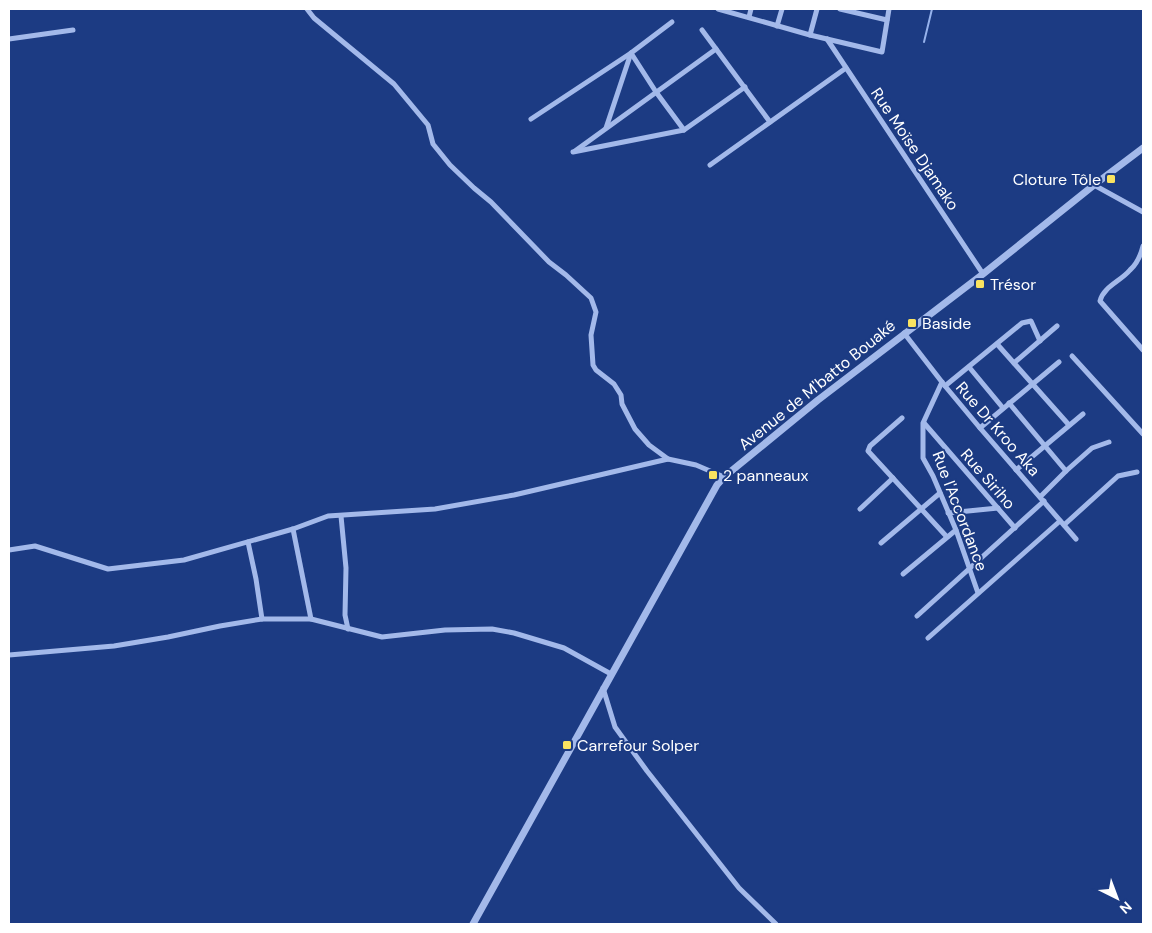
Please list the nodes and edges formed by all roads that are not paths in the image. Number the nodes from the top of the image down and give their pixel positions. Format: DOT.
graph roads {
  1 [pos="307,9"];
  2 [pos="718,9"];
  3 [pos="751,9"];
  4 [pos="782,9"];
  5 [pos="817,9"];
  6 [pos="840,9"];
  7 [pos="890,9"];
  8 [pos="749,17"];
  9 [pos="887,20"];
  10 [pos="672,22"];
  11 [pos="777,26"];
  12 [pos="73,30"];
  13 [pos="702,30"];
  14 [pos="810,35"];
  15 [pos="827,39"];
  16 [pos="9,40"];
  17 [pos="716,49"];
  18 [pos="631,53"];
  19 [pos="846,68"];
  20 [pos="745,87"];
  21 [pos="656,92"];
  22 [pos="531,119"];
  23 [pos="770,122"];
  24 [pos="606,128"];
  25 [pos="684,130"];
  26 [pos="1143,148"];
  27 [pos="710,165"];
  28 [pos="1094,185"];
  29 [pos="1142,211"];
  30 [pos="1143,217"];
  31 [pos="1143,246"];
  32 [pos="984,274"];
  33 [pos="1057,326"];
  34 [pos="904,333"];
  35 [pos="1040,341"];
  36 [pos="997,344"];
  37 [pos="1143,350"];
  38 [pos="1072,356"];
  39 [pos="1059,362"];
  40 [pos="1014,364"];
  41 [pos="969,367"];
  42 [pos="943,384"];
  43 [pos="1032,384"];
  44 [pos="1009,404"];
  45 [pos="1003,408"];
  46 [pos="1083,414"];
  47 [pos="902,418"];
  48 [pos="923,423"];
  49 [pos="1069,425"];
  50 [pos="980,428"];
  51 [pos="1143,434"];
  52 [pos="1109,442"];
  53 [pos="1046,445"];
  54 [pos="668,459"];
  55 [pos="1016,470"];
  56 [pos="1066,471"];
  57 [pos="1137,472"];
  58 [pos="724,477"];
  59 [pos="893,478"];
  60 [pos="940,493"];
  61 [pos="1042,499"];
  62 [pos="998,508"];
  63 [pos="860,509"];
  64 [pos="921,509"];
  65 [pos="948,513"];
  66 [pos="341,516"];
  67 [pos="1062,523"];
  68 [pos="1015,528"];
  69 [pos="293,530"];
  70 [pos="956,530"];
  71 [pos="947,537"];
  72 [pos="1076,539"];
  73 [pos="248,542"];
  74 [pos="880,543"];
  75 [pos="9,550"];
  76 [pos="970,570"];
  77 [pos="903,574"];
  78 [pos="978,593"];
  79 [pos="917,616"];
  80 [pos="262,619"];
  81 [pos="310,620"];
  82 [pos="348,629"];
  83 [pos="928,638"];
  84 [pos="9,655"];
  85 [pos="611,674"];
  86 [pos="603,688"];
  87 [pos="473,924"];
  88 [pos="776,924"];
  1 -- 54 [label="street"];
  2 -- 8 [label="street"];
  3 -- 8 [label="street"];
  4 -- 11 [label="street"];
  5 -- 14 [label="street"];
  6 -- 9 [label="street"];
  7 -- 9 [label="street"];
  8 -- 11 [label="street"];
  9 -- 15 [label="street"];
  10 -- 18 [label="street"];
  11 -- 14 [label="street"];
  12 -- 16 [label="street"];
  13 -- 17 [label="street"];
  14 -- 15 [label="street"];
  15 -- 19 [label="street, Rue Moïse Djamako"];
  17 -- 20 [label="street"];
  17 -- 21 [label="street"];
  18 -- 21 [label="street"];
  18 -- 22 [label="street"];
  18 -- 24 [label="street"];
  19 -- 23 [label="street"];
  19 -- 32 [label="street, Rue Moïse Djamako"];
  20 -- 23 [label="street"];
  20 -- 25 [label="street"];
  21 -- 24 [label="street"];
  21 -- 25 [label="street"];
  23 -- 27 [label="street"];
  24 -- 25 [label="street"];
  26 -- 28 [label="street, Avenue de M'batto Bouaké"];
  28 -- 29 [label="street"];
  28 -- 32 [label="street, Avenue de M'batto Bouaké"];
  29 -- 30 [label="street"];
  31 -- 37 [label="street"];
  32 -- 34 [label="street, Avenue de M'batto Bouaké"];
  33 -- 35 [label="street"];
  34 -- 42 [label="street, Rue Dr Kroo Aka"];
  34 -- 58 [label="street, Avenue de M'batto Bouaké"];
  35 -- 36 [label="street"];
  35 -- 40 [label="street"];
  36 -- 40 [label="street"];
  36 -- 41 [label="street"];
  38 -- 51 [label="street"];
  39 -- 43 [label="street"];
  40 -- 43 [label="street"];
  41 -- 42 [label="street"];
  41 -- 45 [label="street"];
  42 -- 48 [label="street, Rue l'Accordance"];
  42 -- 50 [label="street, Rue Dr Kroo Aka"];
  43 -- 44 [label="street"];
  43 -- 49 [label="street"];
  44 -- 45 [label="street"];
  44 -- 53 [label="street"];
  45 -- 50 [label="street"];
  46 -- 49 [label="street"];
  47 -- 59 [label="street"];
  48 -- 60 [label="street, Rue l'Accordance"];
  48 -- 62 [label="street, Rue Siriho"];
  49 -- 53 [label="street"];
  50 -- 55 [label="street, Rue Dr Kroo Aka"];
  52 -- 56 [label="street"];
  53 -- 55 [label="street"];
  53 -- 56 [label="street"];
  54 -- 58 [label="street"];
  54 -- 66 [label="street"];
  55 -- 61 [label="street, Rue Dr Kroo Aka"];
  56 -- 61 [label="street"];
  57 -- 67 [label="street"];
  58 -- 85 [label="street, Avenue de M'batto Bouaké"];
  59 -- 63 [label="street"];
  59 -- 64 [label="street"];
  60 -- 64 [label="street"];
  60 -- 65 [label="street, Rue l'Accordance"];
  61 -- 67 [label="street, Rue Dr Kroo Aka"];
  61 -- 68 [label="street"];
  62 -- 65 [label="street"];
  62 -- 68 [label="street, Rue Siriho"];
  64 -- 71 [label="street"];
  64 -- 74 [label="street"];
  65 -- 70 [label="street, Rue l'Accordance"];
  66 -- 69 [label="street"];
  66 -- 82 [label="street"];
  67 -- 72 [label="street, Rue Dr Kroo Aka"];
  67 -- 78 [label="street"];
  68 -- 76 [label="street"];
  69 -- 73 [label="street"];
  69 -- 81 [label="street"];
  70 -- 71 [label="street"];
  70 -- 76 [label="street, Rue l'Accordance"];
  71 -- 77 [label="street"];
  73 -- 75 [label="street"];
  73 -- 80 [label="street"];
  76 -- 78 [label="street, Rue l'Accordance"];
  76 -- 79 [label="street"];
  78 -- 83 [label="street"];
  80 -- 81 [label="street"];
  80 -- 84 [label="street"];
  81 -- 82 [label="street"];
  82 -- 85 [label="street"];
  85 -- 86 [label="street, Avenue de M'batto Bouaké"];
  86 -- 87 [label="street, Avenue de M'batto Bouaké"];
  86 -- 88 [label="street"];
}
